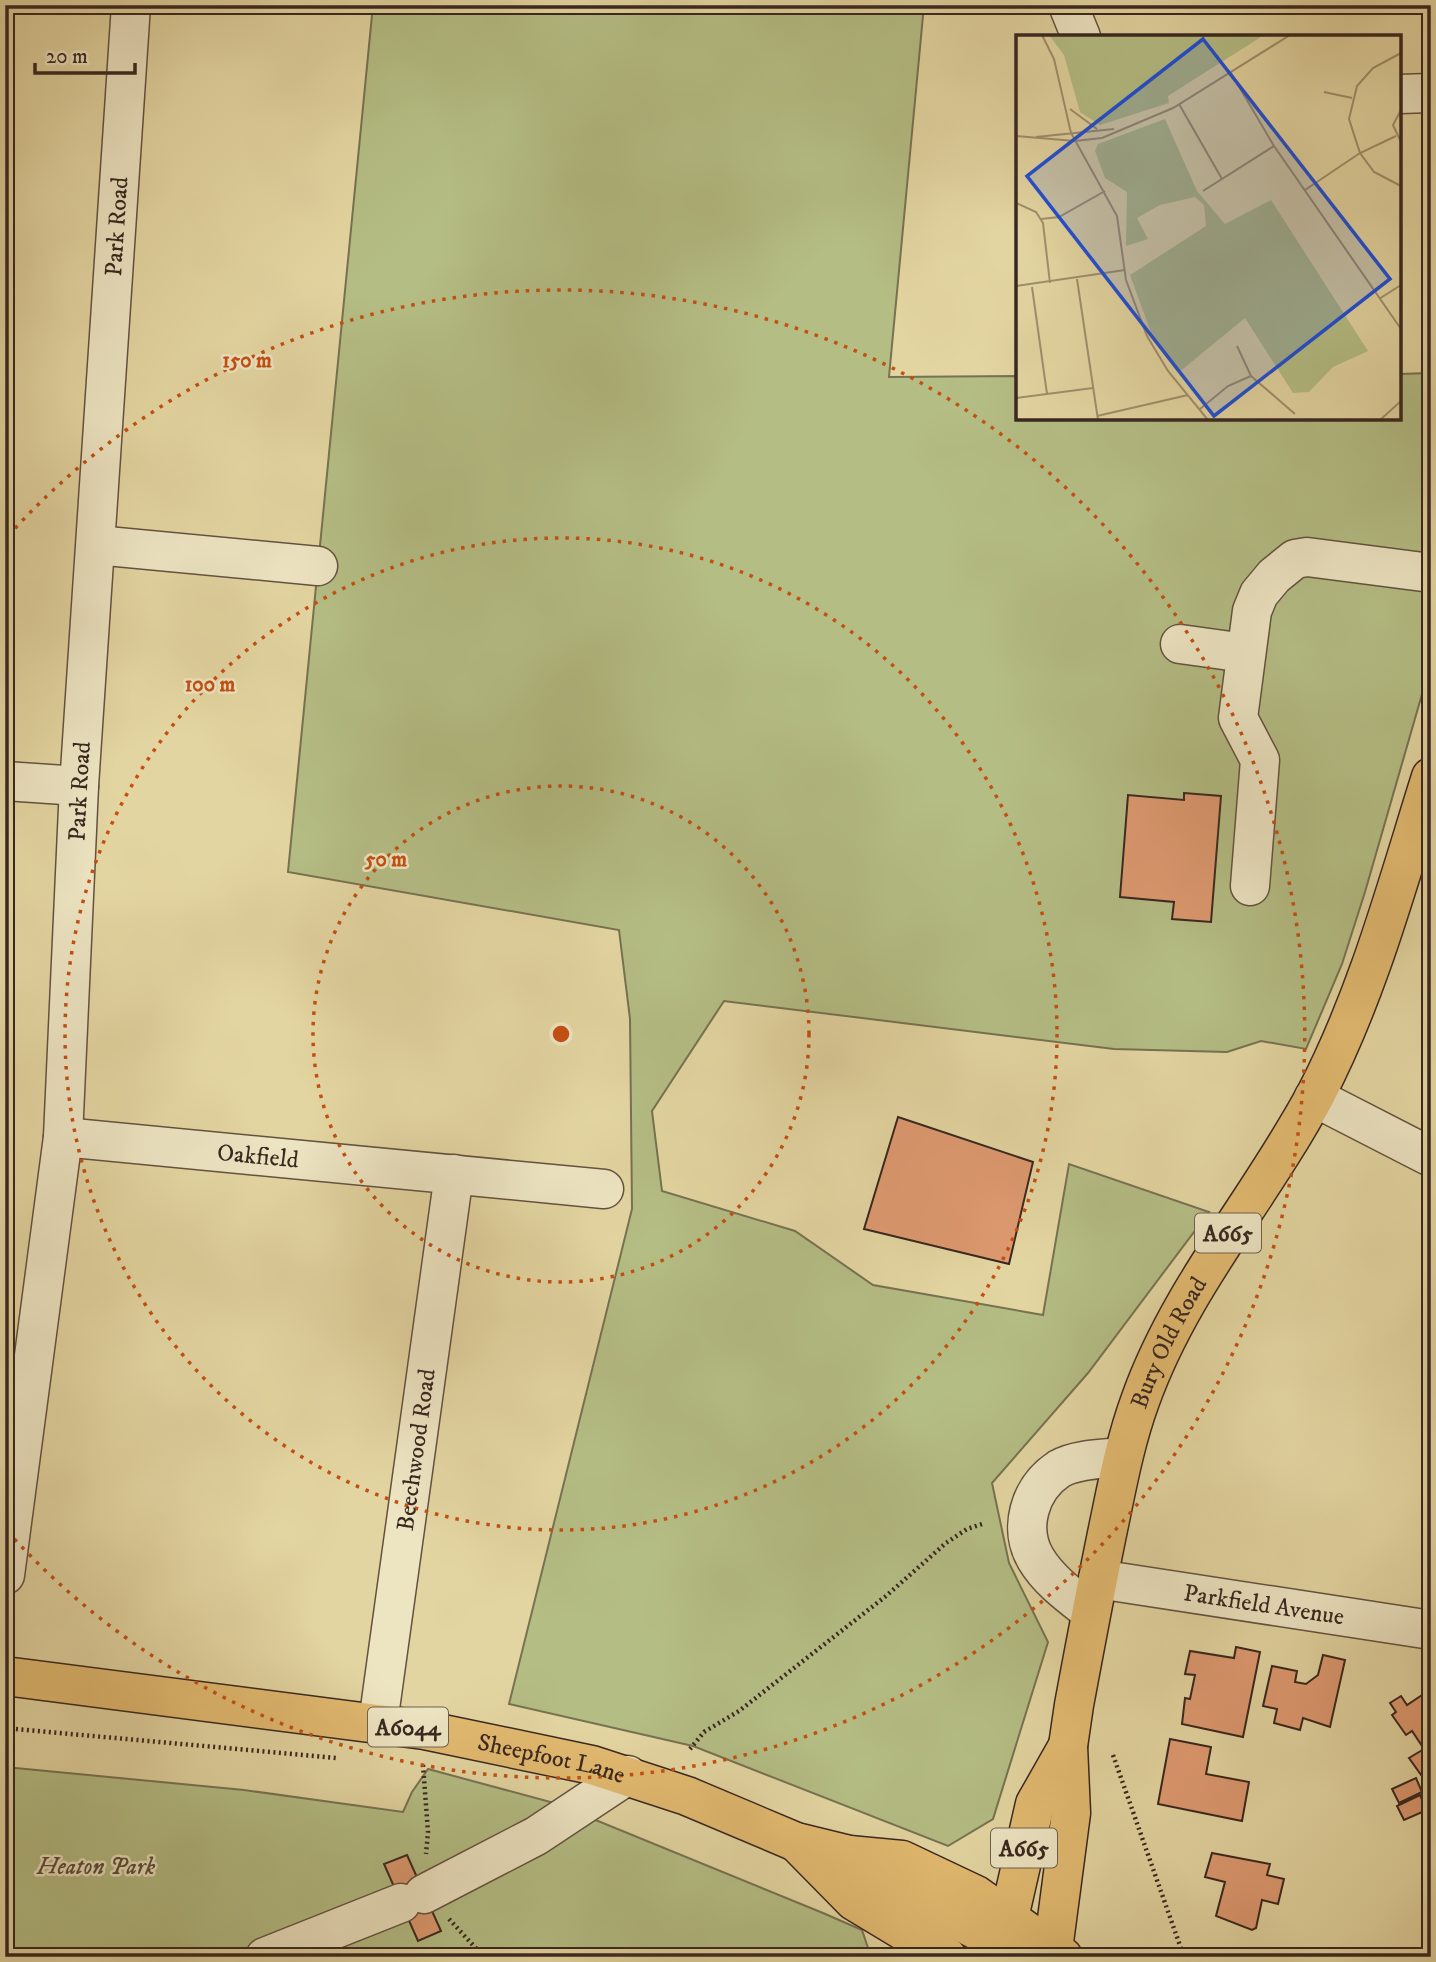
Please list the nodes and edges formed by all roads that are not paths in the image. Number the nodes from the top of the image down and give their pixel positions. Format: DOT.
graph roads {
  1 [pos="131,5"];
  2 [pos="1068,5"];
  3 [pos="1080,35"];
  4 [pos="1431,93"];
  5 [pos="1401,94"];
  6 [pos="96,545"];
  7 [pos="318,566"];
  8 [pos="1431,573"];
  9 [pos="1180,644"];
  10 [pos="1245,653"];
  11 [pos="1431,778"];
  12 [pos="5,781"];
  13 [pos="79,786"];
  14 [pos="1250,886"];
  15 [pos="1314,1097"];
  16 [pos="63,1137"];
  17 [pos="1431,1157"];
  18 [pos="454,1174"];
  19 [pos="604,1189"];
  20 [pos="1123,1457"];
  21 [pos="5,1575"];
  22 [pos="1094,1596"];
  23 [pos="1431,1630"];
  24 [pos="5,1676"];
  25 [pos="378,1723"];
  26 [pos="1068,1746"];
  27 [pos="628,1775"];
  28 [pos="796,1842"];
  29 [pos="892,1925"];
  30 [pos="1006,1944"];
  31 [pos="1056,1954"];
  32 [pos="265,1957"];
  33 [pos="915,1957"];
  34 [pos="947,1957"];
  1 -- 6 [label="street, Park Road"];
  2 -- 3 [label="street"];
  4 -- 5 [label="street"];
  6 -- 7 [label="street"];
  6 -- 13 [label="street, Park Road"];
  8 -- 10 [label="street"];
  9 -- 10 [label="street"];
  10 -- 14 [label="street"];
  11 -- 15 [label="main road, Bury Old Road / A665"];
  12 -- 13 [label="street"];
  13 -- 16 [label="street, Park Road"];
  15 -- 17 [label="street"];
  15 -- 20 [label="main road, Bury Old Road / A665"];
  16 -- 18 [label="street, Oakfield"];
  16 -- 21 [label="street, Park Road"];
  18 -- 19 [label="street, Oakfield"];
  18 -- 25 [label="street, Beechwood Road"];
  20 -- 22 [label="main road, Bury Old Road / A665"];
  20 -- 22 [label="street"];
  22 -- 23 [label="street, Parkfield Avenue"];
  22 -- 26 [label="main road, Bury Old Road / A665"];
  24 -- 25 [label="main road, Sheepfoot Lane / A6044"];
  25 -- 27 [label="main road, Sheepfoot Lane / A6044"];
  26 -- 30 [label="main road, Bury Old Road / A665"];
  26 -- 31 [label="main road, Bury Old Road / A665"];
  27 -- 28 [label="main road, Sheepfoot Lane / A6044"];
  27 -- 32 [label="street"];
  28 -- 29 [label="main road, Sheepfoot Lane / A6044"];
  28 -- 30 [label="main road, Sheepfoot Lane / A6044"];
  29 -- 33 [label="main road"];
  29 -- 34 [label="main road, Sheepfoot Lane / A6044"];
  30 -- 31 [label="main road"];
}
